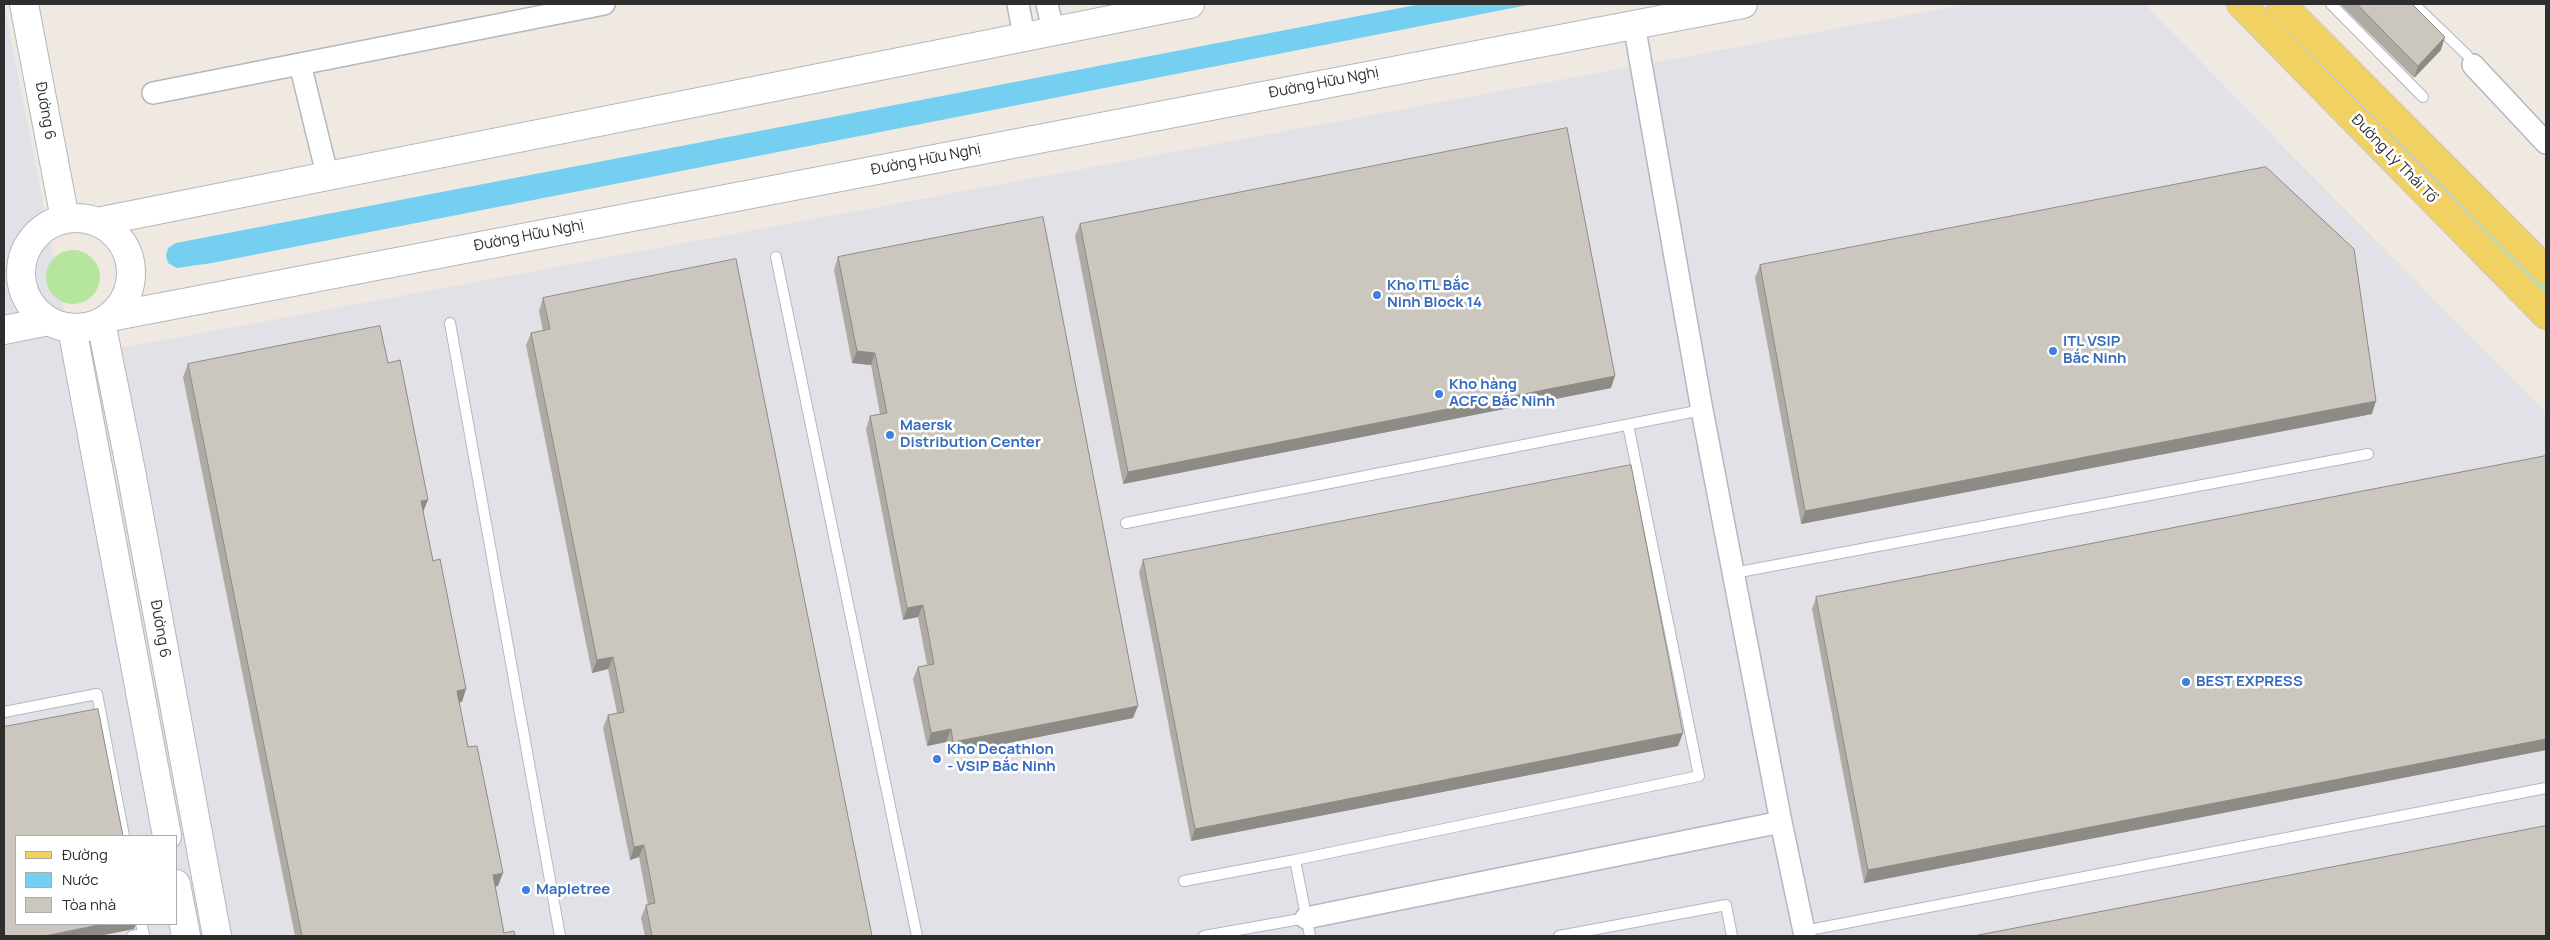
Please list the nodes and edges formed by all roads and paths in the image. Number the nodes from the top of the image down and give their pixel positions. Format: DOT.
graph roads {
  1 [pos="24,4"];
  2 [pos="604,4"];
  3 [pos="1018,4"];
  4 [pos="1047,4"];
  5 [pos="1190,4"];
  6 [pos="1743,4"];
  7 [pos="2241,4"];
  8 [pos="2282,4"];
  9 [pos="2332,4"];
  10 [pos="2414,4"];
  11 [pos="1634,24"];
  12 [pos="1053,30"];
  13 [pos="1024,36"];
  14 [pos="2470,60"];
  15 [pos="300,64"];
  16 [pos="152,93"];
  17 [pos="2423,97"];
  18 [pos="2546,143"];
  19 [pos="327,174"];
  20 [pos="65,219"];
  21 [pos="96,222"];
  22 [pos="32,240"];
  23 [pos="4,245"];
  24 [pos="776,257"];
  25 [pos="2546,270"];
  26 [pos="2546,315"];
  27 [pos="105,320"];
  28 [pos="450,322"];
  29 [pos="60,324"];
  30 [pos="4,330"];
  31 [pos="1702,410"];
  32 [pos="1628,424"];
  33 [pos="2368,454"];
  34 [pos="1126,523"];
  35 [pos="1734,573"];
  36 [pos="4,712"];
  37 [pos="2546,788"];
  38 [pos="1781,822"];
  39 [pos="124,835"];
  40 [pos="167,835"];
  41 [pos="1295,860"];
  42 [pos="1184,881"];
  43 [pos="178,894"];
  44 [pos="142,925"];
  45 [pos="1308,927"];
  46 [pos="1804,933"];
  47 [pos="132,936"];
  48 [pos="186,936"];
  49 [pos="217,936"];
  50 [pos="560,936"];
  51 [pos="917,936"];
  52 [pos="1204,936"];
  53 [pos="1559,936"];
  54 [pos="1732,936"];
  1 -- 20 [label="main road, Đường 6"];
  2 -- 15 [label="street"];
  3 -- 13 [label="street"];
  4 -- 12 [label="street"];
  5 -- 12 [label="main road"];
  6 -- 11 [label="main road, Đường Hữu Nghị"];
  7 -- 26 [label="main road, Đường Lý Thái Tổ"];
  8 -- 25 [label="main road, Đường Lý Thái Tổ"];
  9 -- 17 [label="lane"];
  10 -- 14 [label="lane"];
  11 -- 27 [label="main road, Đường Hữu Nghị"];
  11 -- 31 [label="street"];
  12 -- 13 [label="main road"];
  13 -- 19 [label="main road"];
  14 -- 18 [label="street"];
  15 -- 16 [label="street"];
  15 -- 19 [label="street"];
  19 -- 21 [label="main road"];
  20 -- 21 [label="main road"];
  20 -- 22 [label="main road"];
  21 -- 27 [label="main road"];
  22 -- 23 [label="main road"];
  22 -- 29 [label="main road"];
  24 -- 51 [label="lane"];
  27 -- 29 [label="main road"];
  27 -- 49 [label="main road, Đường 6"];
  28 -- 50 [label="lane"];
  29 -- 30 [label="main road"];
  29 -- 40 [label="main road, Đường 6"];
  31 -- 32 [label="lane"];
  31 -- 35 [label="street"];
  32 -- 34 [label="lane"];
  32 -- 41 [label="lane"];
  33 -- 35 [label="lane"];
  35 -- 38 [label="street"];
  36 -- 39 [label="lane"];
  37 -- 46 [label="lane"];
  38 -- 45 [label="street"];
  38 -- 46 [label="street"];
  41 -- 42 [label="lane"];
  41 -- 45 [label="lane"];
  43 -- 48 [label="main road"];
  44 -- 47 [label="lane"];
  45 -- 52 [label="lane"];
  53 -- 54 [label="lane"];
}
